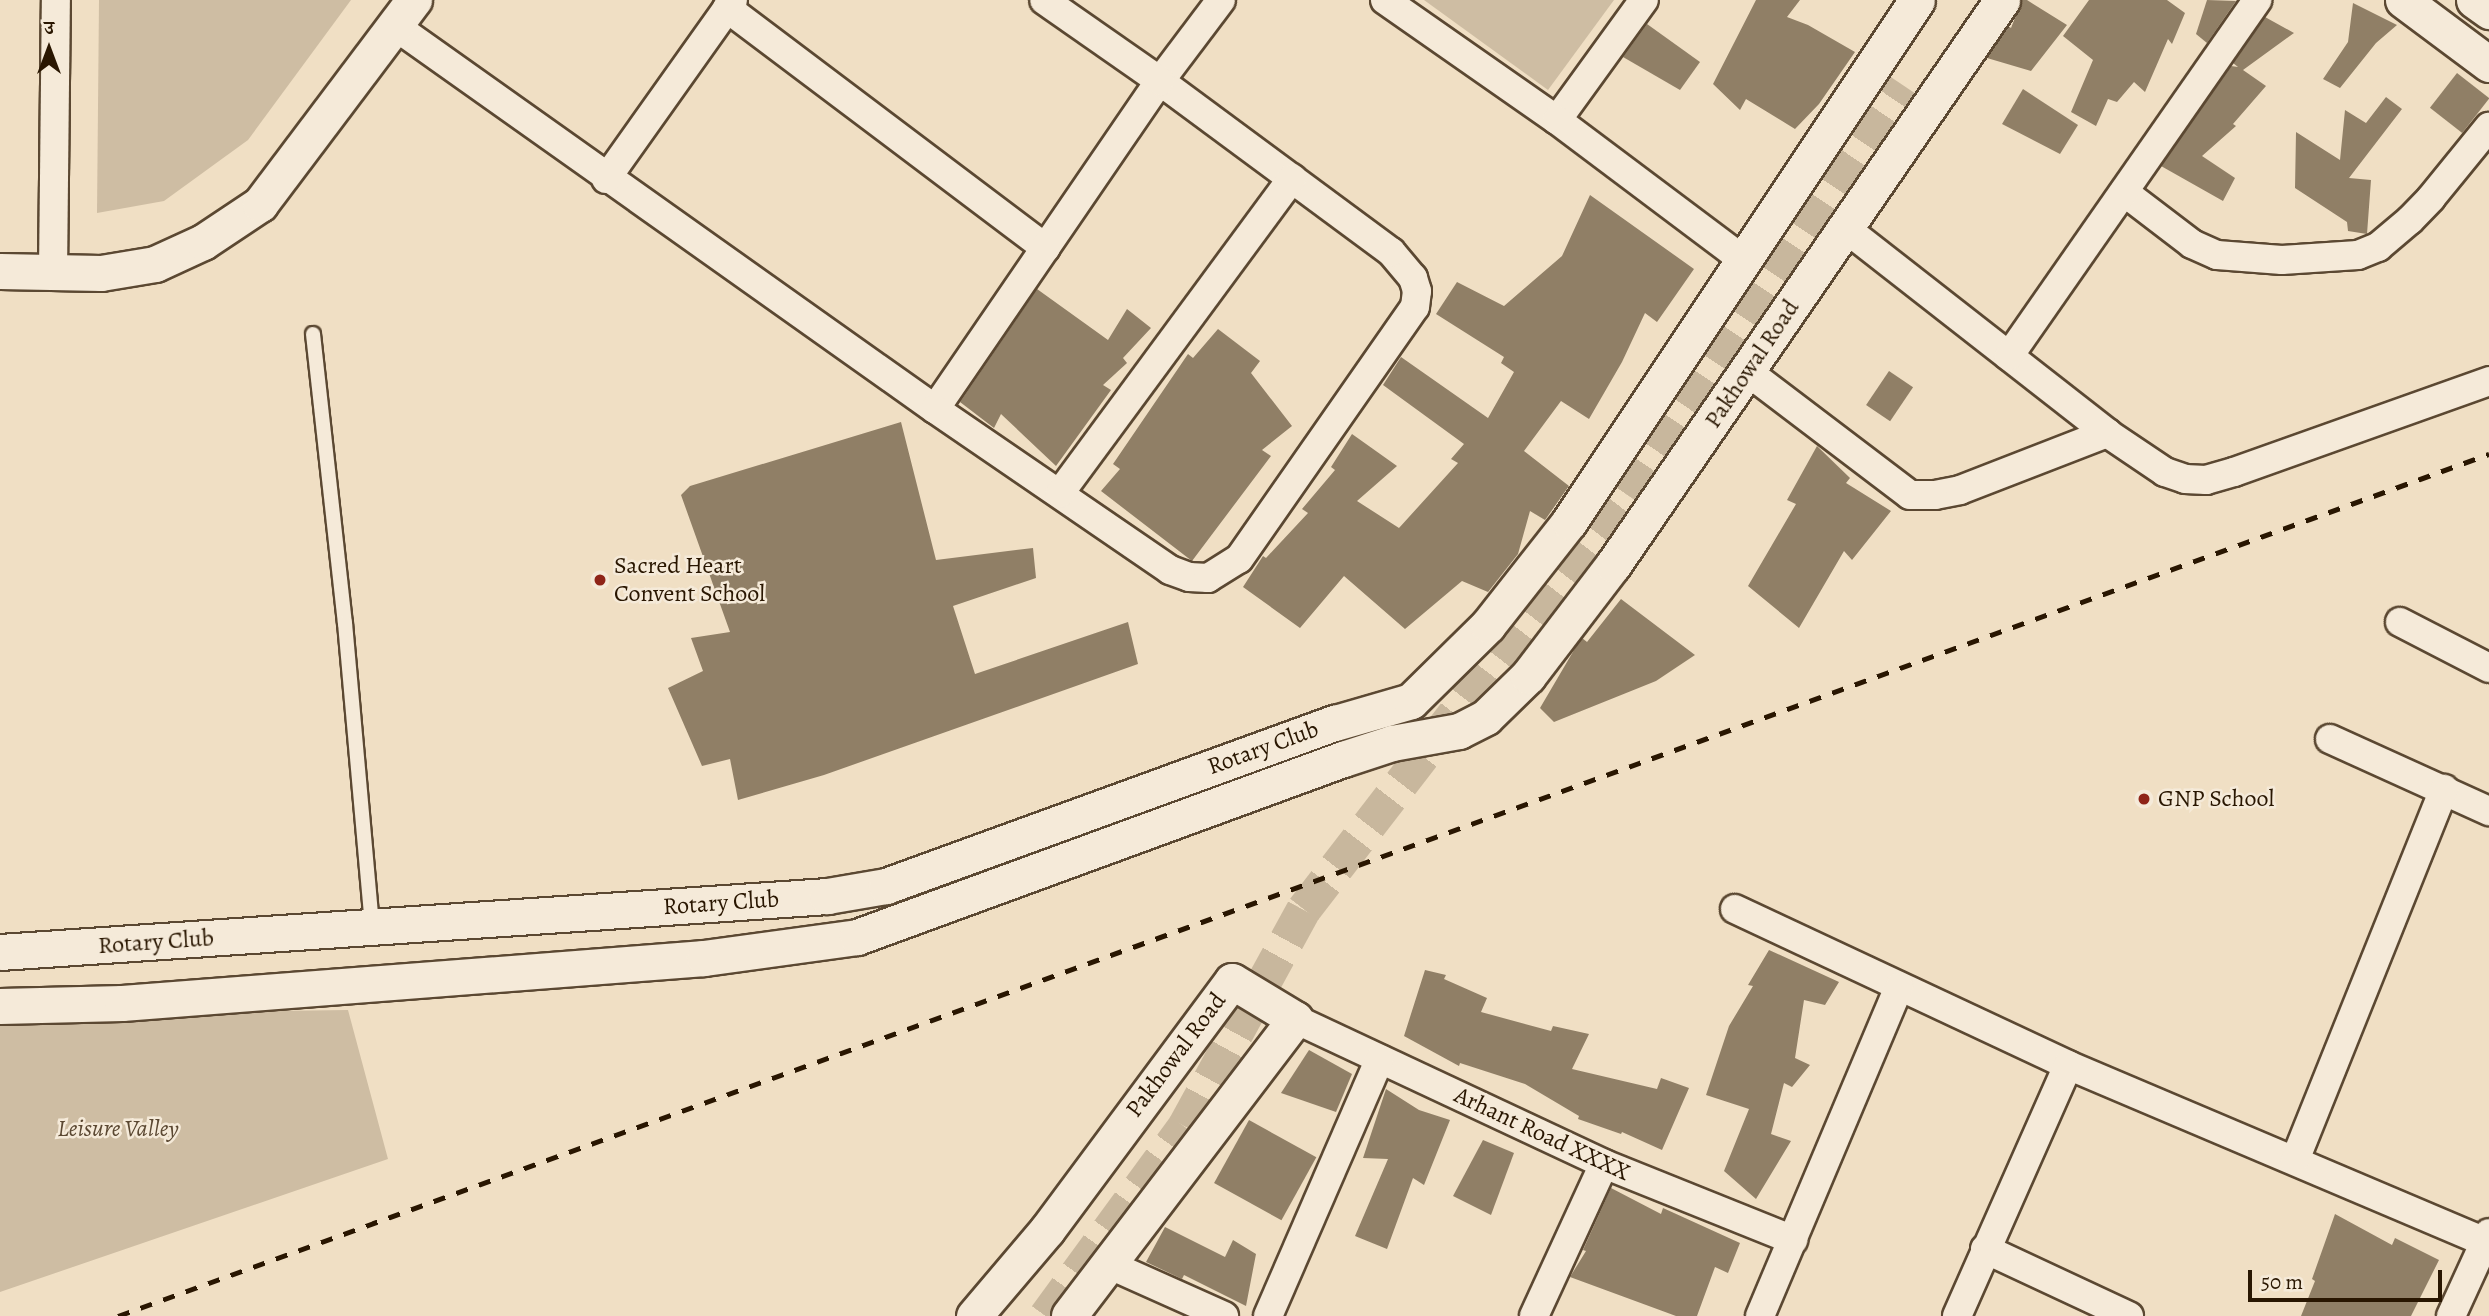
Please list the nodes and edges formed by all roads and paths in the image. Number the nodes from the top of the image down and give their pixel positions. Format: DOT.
graph roads {
  1 [pos="56,0"];
  2 [pos="1044,0"];
  3 [pos="1221,0"];
  4 [pos="1385,0"];
  5 [pos="1644,0"];
  6 [pos="1917,0"];
  7 [pos="2002,0"];
  8 [pos="2257,0"];
  9 [pos="2403,0"];
  10 [pos="2474,0"];
  11 [pos="730,4"];
  12 [pos="2489,11"];
  13 [pos="404,13"];
  14 [pos="2489,64"];
  15 [pos="1160,81"];
  16 [pos="1557,120"];
  17 [pos="2489,127"];
  18 [pos="606,178"];
  19 [pos="1292,178"];
  20 [pos="2124,192"];
  21 [pos="1845,228"];
  22 [pos="1046,248"];
  23 [pos="1745,261"];
  24 [pos="0,271"];
  25 [pos="53,274"];
  26 [pos="313,334"];
  27 [pos="2009,356"];
  28 [pos="1748,372"];
  29 [pos="2489,382"];
  30 [pos="935,409"];
  31 [pos="2108,433"];
  32 [pos="1060,493"];
  33 [pos="2400,622"];
  34 [pos="2489,668"];
  35 [pos="1335,723"];
  36 [pos="2330,739"];
  37 [pos="1343,759"];
  38 [pos="2444,789"];
  39 [pos="2489,811"];
  40 [pos="886,886"];
  41 [pos="1735,909"];
  42 [pos="372,927"];
  43 [pos="0,952"];
  44 [pos="0,987"];
  45 [pos="1899,988"];
  46 [pos="0,1006"];
  47 [pos="1295,1019"];
  48 [pos="1380,1059"];
  49 [pos="2068,1065"];
  50 [pos="2295,1160"];
  51 [pos="1604,1164"];
  52 [pos="1793,1240"];
  53 [pos="2488,1240"];
  54 [pos="1985,1249"];
  55 [pos="1110,1265"];
  56 [pos="974,1316"];
  57 [pos="1069,1316"];
  58 [pos="1224,1316"];
  59 [pos="1268,1316"];
  60 [pos="1534,1316"];
  61 [pos="1760,1316"];
  62 [pos="1957,1316"];
  63 [pos="2129,1316"];
  64 [pos="2451,1316"];
  1 -- 25 [label="street"];
  2 -- 15 [label="street"];
  3 -- 15 [label="street"];
  4 -- 16 [label="street"];
  5 -- 16 [label="street"];
  6 -- 23 [label="street"];
  7 -- 21 [label="street, Pakhowal Road"];
  8 -- 20 [label="street"];
  9 -- 14 [label="street"];
  10 -- 12 [label="street"];
  11 -- 18 [label="street"];
  11 -- 22 [label="street"];
  13 -- 18 [label="street"];
  13 -- 25 [label="street"];
  15 -- 19 [label="street"];
  15 -- 22 [label="street"];
  16 -- 23 [label="street"];
  17 -- 20 [label="street"];
  18 -- 30 [label="street"];
  19 -- 32 [label="street"];
  19 -- 32 [label="street"];
  20 -- 27 [label="street"];
  21 -- 27 [label="street"];
  21 -- 28 [label="street, Pakhowal Road"];
  22 -- 30 [label="street"];
  23 -- 35 [label="street, Rotary Club"];
  24 -- 25 [label="street"];
  26 -- 42 [label="lane"];
  27 -- 31 [label="street"];
  28 -- 31 [label="street"];
  28 -- 37 [label="street, Pakhowal Road"];
  29 -- 31 [label="street"];
  30 -- 32 [label="street"];
  33 -- 34 [label="street"];
  35 -- 37 [label="street"];
  35 -- 40 [label="street, Rotary Club"];
  36 -- 38 [label="street"];
  37 -- 46 [label="street, Pakhowal Road"];
  38 -- 39 [label="street"];
  38 -- 50 [label="street"];
  40 -- 42 [label="street, Rotary Club"];
  40 -- 44 [label="street"];
  41 -- 45 [label="street"];
  42 -- 43 [label="street, Rotary Club"];
  45 -- 49 [label="street"];
  45 -- 52 [label="street"];
  47 -- 48 [label="street, Arhant Road XXXX"];
  47 -- 55 [label="street"];
  47 -- 56 [label="street, Pakhowal Road"];
  48 -- 51 [label="street, Arhant Road XXXX"];
  48 -- 59 [label="street"];
  49 -- 50 [label="street"];
  49 -- 54 [label="street"];
  50 -- 53 [label="street"];
  51 -- 52 [label="street, Arhant Road XXXX"];
  51 -- 60 [label="street"];
  52 -- 61 [label="street"];
  53 -- 64 [label="street"];
  54 -- 62 [label="street"];
  54 -- 63 [label="street"];
  55 -- 57 [label="street"];
  55 -- 58 [label="street"];
}
